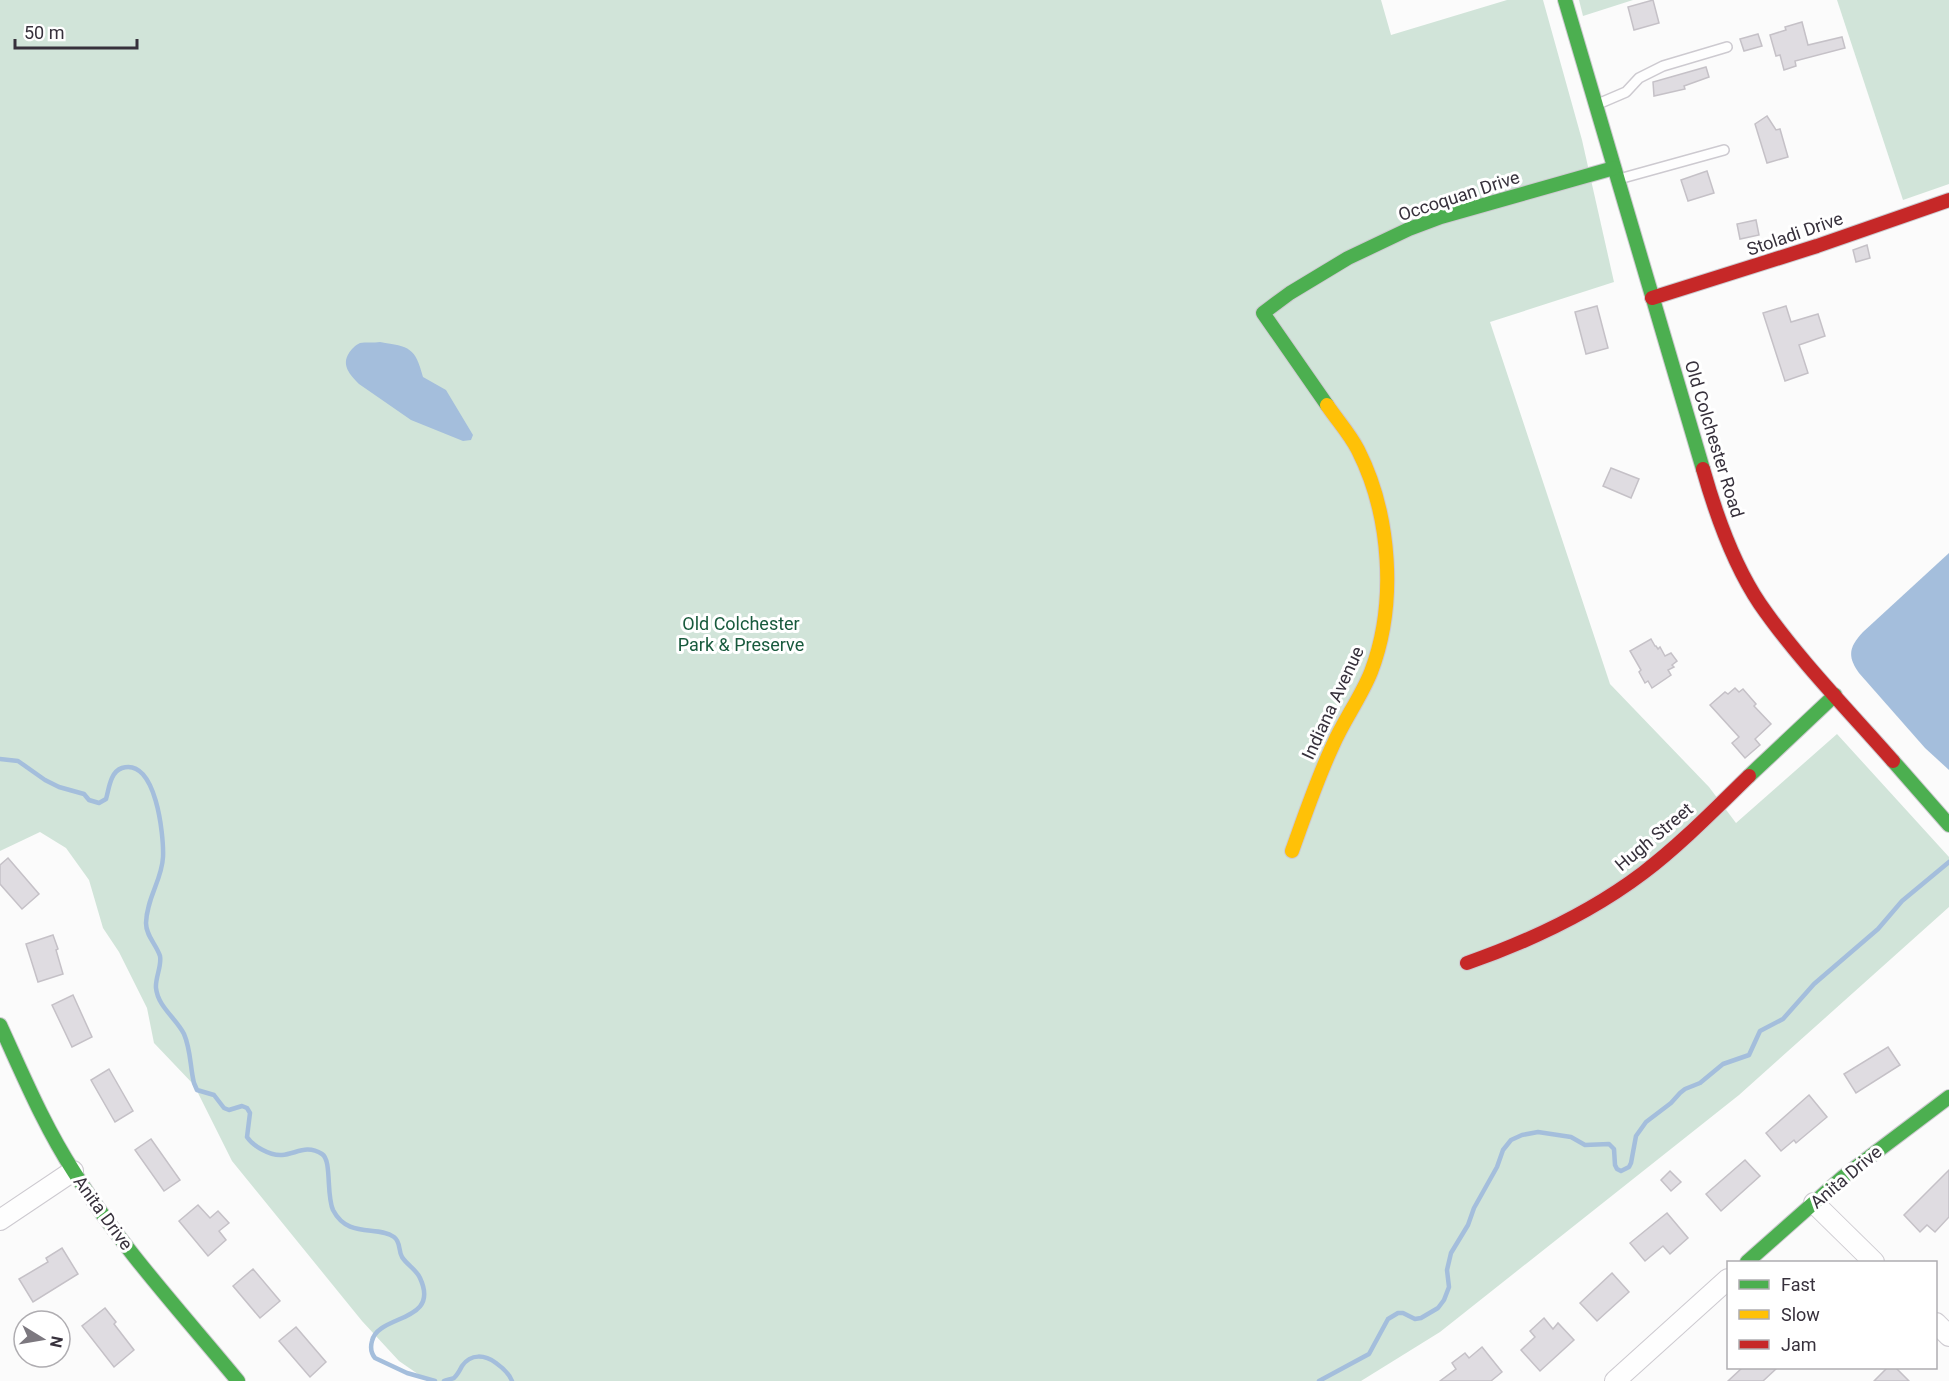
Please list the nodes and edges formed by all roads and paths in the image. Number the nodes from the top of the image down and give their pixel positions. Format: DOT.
graph roads {
  1 [pos="1565,0"];
  2 [pos="1727,47"];
  3 [pos="1595,105"];
  4 [pos="1724,150"];
  5 [pos="1616,174"];
  6 [pos="1949,200"];
  7 [pos="1652,298"];
  8 [pos="1263,314"];
  9 [pos="1834,695"];
  10 [pos="1949,825"];
  11 [pos="1292,851"];
  12 [pos="1467,963"];
  13 [pos="0,1025"];
  14 [pos="1949,1097"];
  15 [pos="73,1171"];
  16 [pos="1814,1203"];
  17 [pos="0,1220"];
  18 [pos="1749,1261"];
  19 [pos="1872,1261"];
  20 [pos="1727,1280"];
  21 [pos="1937,1325"];
  22 [pos="1949,1336"];
  23 [pos="238,1381"];
  24 [pos="1614,1381"];
  1 -- 3 [label="street, Old Colchester Road"];
  2 -- 3 [label="lane"];
  3 -- 5 [label="street, Old Colchester Road"];
  4 -- 5 [label="lane"];
  5 -- 7 [label="street, Old Colchester Road"];
  5 -- 8 [label="street, Occoquan Drive"];
  6 -- 7 [label="street, Stoladi Drive"];
  7 -- 9 [label="street, Old Colchester Road"];
  8 -- 11 [label="street, Indiana Avenue"];
  9 -- 10 [label="street, Old Colchester Road"];
  9 -- 12 [label="street, Hugh Street"];
  13 -- 15 [label="street, Anita Drive"];
  14 -- 16 [label="street, Anita Drive"];
  15 -- 17 [label="street"];
  15 -- 23 [label="street, Anita Drive"];
  16 -- 18 [label="street, Anita Drive"];
  16 -- 19 [label="street"];
  20 -- 24 [label="street"];
  21 -- 22 [label="street"];
}
